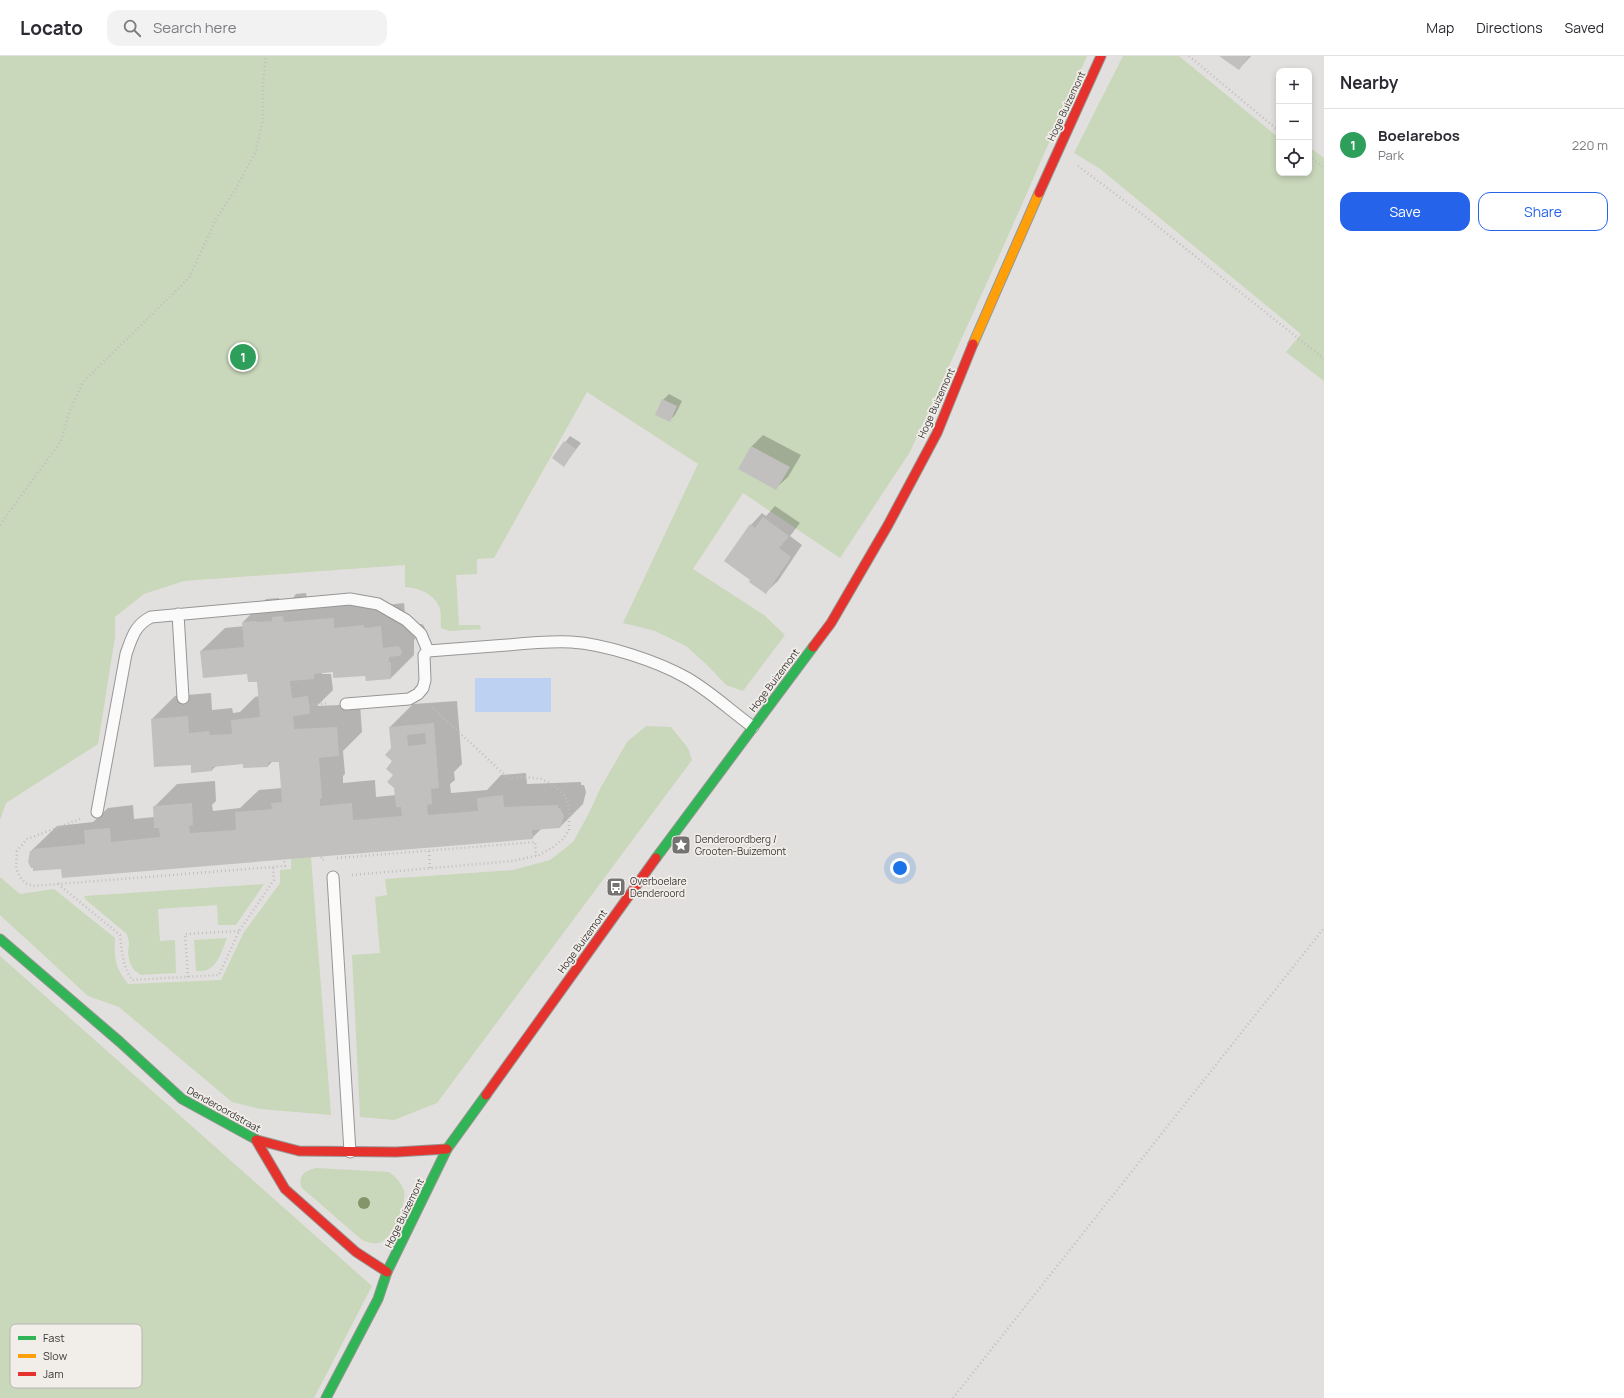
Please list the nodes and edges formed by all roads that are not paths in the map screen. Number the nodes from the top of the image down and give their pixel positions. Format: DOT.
graph roads {
  1 [pos="1101,56"];
  2 [pos="178,614"];
  3 [pos="428,651"];
  4 [pos="183,698"];
  5 [pos="346,704"];
  6 [pos="753,727"];
  7 [pos="97,812"];
  8 [pos="333,877"];
  9 [pos="0,939"];
  10 [pos="256,1140"];
  11 [pos="447,1149"];
  12 [pos="350,1152"];
  13 [pos="387,1272"];
  14 [pos="326,1398"];
  1 -- 6 [label="street, Hoge Buizemont"];
  2 -- 3 [label="lane"];
  2 -- 4 [label="lane"];
  2 -- 7 [label="lane"];
  3 -- 5 [label="lane"];
  3 -- 6 [label="lane"];
  6 -- 11 [label="street, Hoge Buizemont"];
  8 -- 12 [label="lane"];
  9 -- 10 [label="street, Denderoordstraat"];
  10 -- 12 [label="street, Denderoordstraat"];
  10 -- 13 [label="street"];
  11 -- 12 [label="street, Denderoordstraat"];
  11 -- 13 [label="street, Hoge Buizemont"];
  13 -- 14 [label="street, Hoge Buizemont"];
}
